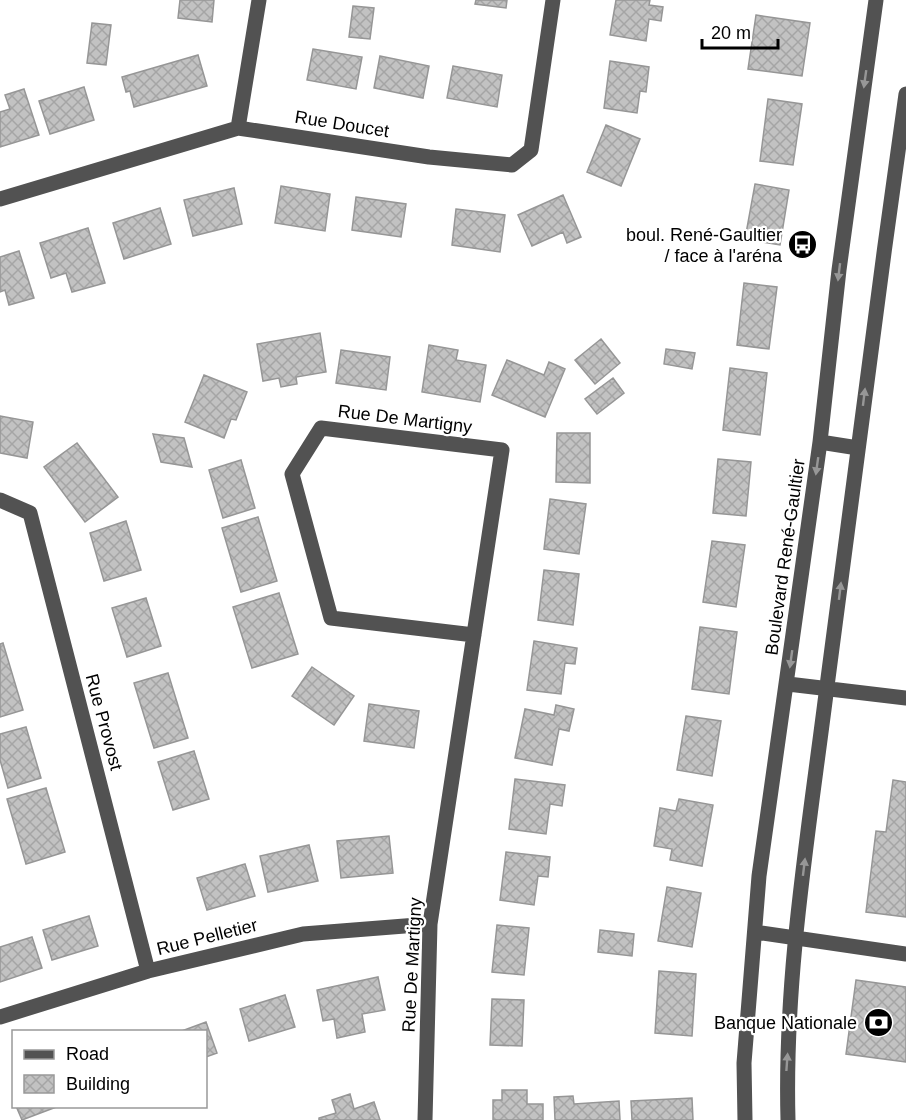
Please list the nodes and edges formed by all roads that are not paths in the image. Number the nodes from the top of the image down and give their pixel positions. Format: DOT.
graph roads {
  1 [pos="259,0"];
  2 [pos="553,0"];
  3 [pos="876,0"];
  4 [pos="906,94"];
  5 [pos="238,128"];
  6 [pos="0,199"];
  7 [pos="820,442"];
  8 [pos="858,448"];
  9 [pos="0,500"];
  10 [pos="474,634"];
  11 [pos="788,684"];
  12 [pos="827,689"];
  13 [pos="906,698"];
  14 [pos="430,924"];
  15 [pos="755,932"];
  16 [pos="796,938"];
  17 [pos="906,954"];
  18 [pos="148,971"];
  19 [pos="0,1017"];
  20 [pos="425,1120"];
  21 [pos="745,1120"];
  22 [pos="788,1120"];
  1 -- 5 [label="street"];
  2 -- 5 [label="street, Rue Doucet"];
  3 -- 7 [label="street, Boulevard René-Gaultier, one-way"];
  8 -- 4 [label="street, one-way"];
  5 -- 6 [label="street, Rue Doucet"];
  7 -- 8 [label="street"];
  7 -- 11 [label="street, Boulevard René-Gaultier, one-way"];
  12 -- 8 [label="street, one-way"];
  9 -- 18 [label="street, Rue Provost"];
  10 -- 10 [label="street, Rue De Martigny"];
  10 -- 14 [label="street, Rue De Martigny"];
  11 -- 12 [label="street"];
  11 -- 15 [label="street, Boulevard René-Gaultier"];
  12 -- 13 [label="street"];
  16 -- 12 [label="street, one-way"];
  14 -- 18 [label="street, Rue Pelletier"];
  14 -- 20 [label="street, Rue De Martigny"];
  15 -- 16 [label="street"];
  15 -- 21 [label="street, Boulevard René-Gaultier"];
  16 -- 17 [label="street"];
  22 -- 16 [label="street, one-way"];
  18 -- 19 [label="street, Rue Pelletier"];
}
